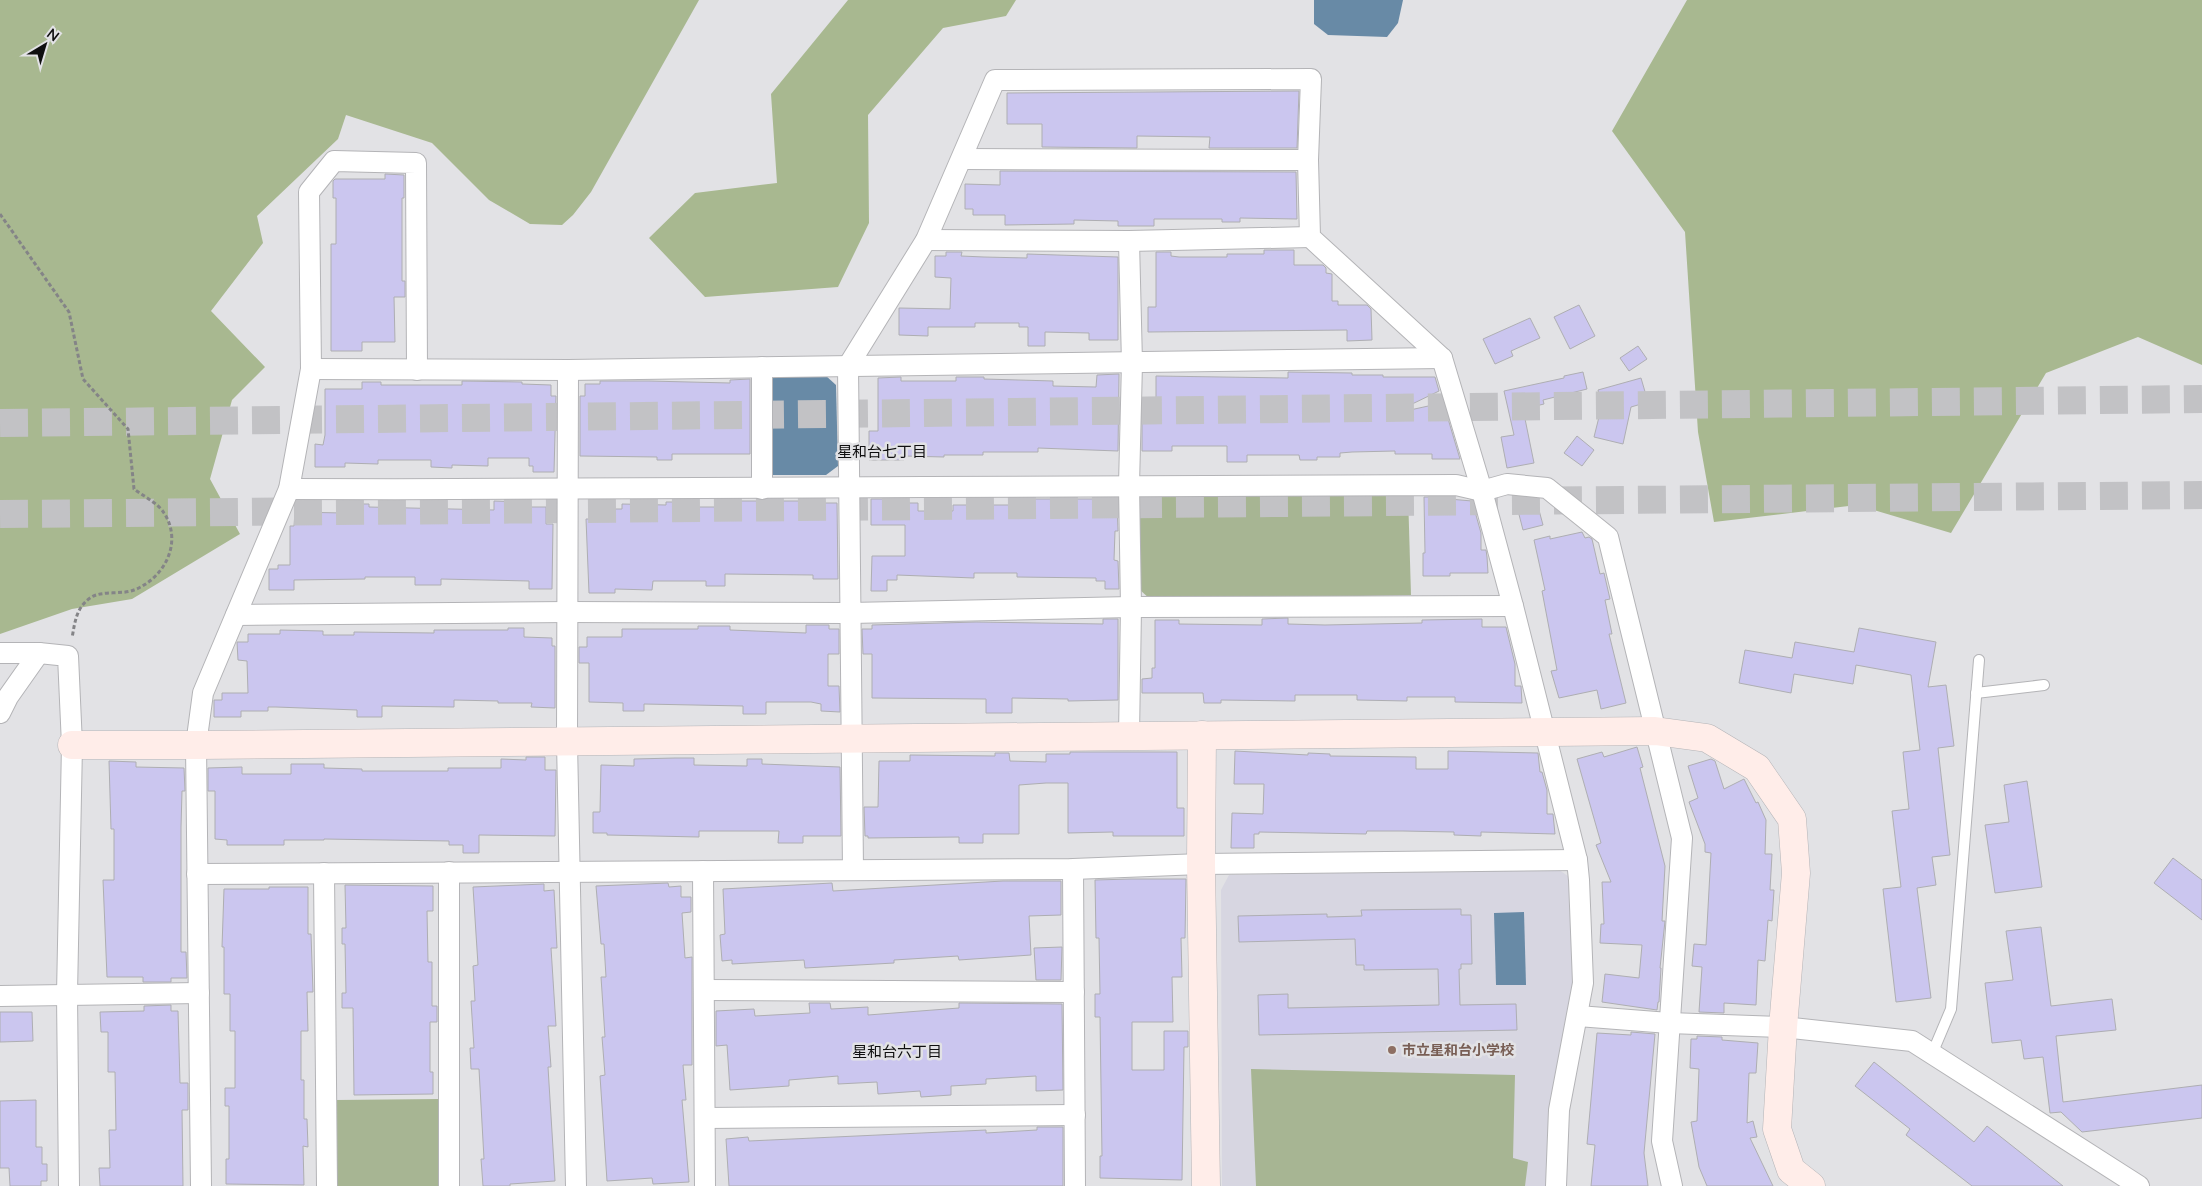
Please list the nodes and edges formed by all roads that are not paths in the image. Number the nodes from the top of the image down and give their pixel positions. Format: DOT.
graph roads {
  1 [pos="962,159"];
  2 [pos="1308,160"];
  3 [pos="1310,237"];
  4 [pos="926,240"];
  5 [pos="1129,241"];
  6 [pos="1442,358"];
  7 [pos="1132,363"];
  8 [pos="848,366"];
  9 [pos="762,367"];
  10 [pos="311,369"];
  11 [pos="417,370"];
  12 [pos="568,370"];
  13 [pos="1129,485"];
  14 [pos="288,489"];
  15 [pos="762,489"];
  16 [pos="849,489"];
  17 [pos="568,490"];
  18 [pos="1482,492"];
  19 [pos="1513,606"];
  20 [pos="1131,607"];
  21 [pos="568,612"];
  22 [pos="850,613"];
  23 [pos="236,615"];
  24 [pos="0,653"];
  25 [pos="39,653"];
  26 [pos="1979,660"];
  27 [pos="2044,685"];
  28 [pos="1976,693"];
  29 [pos="0,713"];
  30 [pos="1655,731"];
  31 [pos="1545,732"];
  32 [pos="1202,734"];
  33 [pos="1129,736"];
  34 [pos="853,739"];
  35 [pos="567,742"];
  36 [pos="72,744"];
  37 [pos="196,745"];
  38 [pos="1577,860"];
  39 [pos="1201,864"];
  40 [pos="1074,868"];
  41 [pos="703,870"];
  42 [pos="854,870"];
  43 [pos="570,871"];
  44 [pos="449,872"];
  45 [pos="324,873"];
  46 [pos="197,874"];
  47 [pos="704,990"];
  48 [pos="1074,992"];
  49 [pos="199,993"];
  50 [pos="67,994"];
  51 [pos="0,996"];
  52 [pos="1578,1016"];
  53 [pos="1669,1023"];
  54 [pos="1783,1027"];
  55 [pos="1932,1054"];
  56 [pos="1075,1115"];
  57 [pos="705,1118"];
  58 [pos="69,1186"];
  59 [pos="201,1186"];
  60 [pos="327,1186"];
  61 [pos="449,1186"];
  62 [pos="576,1186"];
  63 [pos="705,1186"];
  64 [pos="1075,1186"];
  65 [pos="1206,1186"];
  66 [pos="1556,1186"];
  67 [pos="1672,1186"];
  68 [pos="1811,1186"];
  69 [pos="2138,1186"];
  1 -- 2 [label="street"];
  1 -- 2 [label="street"];
  1 -- 4 [label="street"];
  2 -- 3 [label="street"];
  3 -- 5 [label="street"];
  3 -- 6 [label="street"];
  4 -- 5 [label="street"];
  4 -- 8 [label="street"];
  5 -- 7 [label="street"];
  6 -- 7 [label="street"];
  6 -- 18 [label="street"];
  7 -- 8 [label="street"];
  7 -- 13 [label="street"];
  8 -- 9 [label="street"];
  8 -- 16 [label="street"];
  9 -- 12 [label="street"];
  9 -- 15 [label="street"];
  10 -- 11 [label="street"];
  10 -- 11 [label="street"];
  10 -- 14 [label="street"];
  11 -- 12 [label="street"];
  12 -- 17 [label="street"];
  13 -- 16 [label="street"];
  13 -- 18 [label="street"];
  13 -- 20 [label="street"];
  14 -- 17 [label="street"];
  14 -- 23 [label="street"];
  15 -- 16 [label="street"];
  15 -- 17 [label="street"];
  16 -- 22 [label="street"];
  17 -- 21 [label="street"];
  18 -- 19 [label="street"];
  18 -- 30 [label="street"];
  19 -- 20 [label="street"];
  19 -- 31 [label="street"];
  20 -- 22 [label="street"];
  20 -- 33 [label="street"];
  21 -- 22 [label="street"];
  21 -- 23 [label="street"];
  21 -- 35 [label="street"];
  22 -- 34 [label="street"];
  23 -- 37 [label="street"];
  24 -- 25 [label="street"];
  25 -- 29 [label="street"];
  25 -- 36 [label="street"];
  26 -- 28 [label="lane"];
  27 -- 28 [label="lane"];
  28 -- 55 [label="lane"];
  30 -- 31 [label="street"];
  30 -- 53 [label="street"];
  30 -- 54 [label="street"];
  31 -- 32 [label="street"];
  31 -- 38 [label="street"];
  32 -- 33 [label="street"];
  32 -- 39 [label="street"];
  33 -- 34 [label="street"];
  34 -- 35 [label="street"];
  34 -- 42 [label="street"];
  35 -- 37 [label="street"];
  35 -- 43 [label="street"];
  36 -- 37 [label="street"];
  36 -- 50 [label="street"];
  37 -- 46 [label="street"];
  38 -- 39 [label="street"];
  38 -- 52 [label="street"];
  39 -- 40 [label="street"];
  39 -- 65 [label="street"];
  40 -- 42 [label="street"];
  40 -- 48 [label="street"];
  41 -- 42 [label="street"];
  41 -- 43 [label="street"];
  41 -- 47 [label="street"];
  43 -- 44 [label="street"];
  43 -- 62 [label="street"];
  44 -- 45 [label="street"];
  44 -- 61 [label="street"];
  45 -- 46 [label="street"];
  45 -- 60 [label="street"];
  46 -- 49 [label="street"];
  47 -- 48 [label="street"];
  47 -- 57 [label="street"];
  48 -- 56 [label="street"];
  49 -- 50 [label="street"];
  49 -- 59 [label="street"];
  50 -- 51 [label="street"];
  50 -- 58 [label="street"];
  52 -- 53 [label="street"];
  52 -- 66 [label="street"];
  53 -- 54 [label="street"];
  53 -- 67 [label="street"];
  54 -- 55 [label="street"];
  54 -- 68 [label="street"];
  55 -- 69 [label="street"];
  56 -- 57 [label="street"];
  56 -- 64 [label="street"];
  57 -- 63 [label="street"];
}
